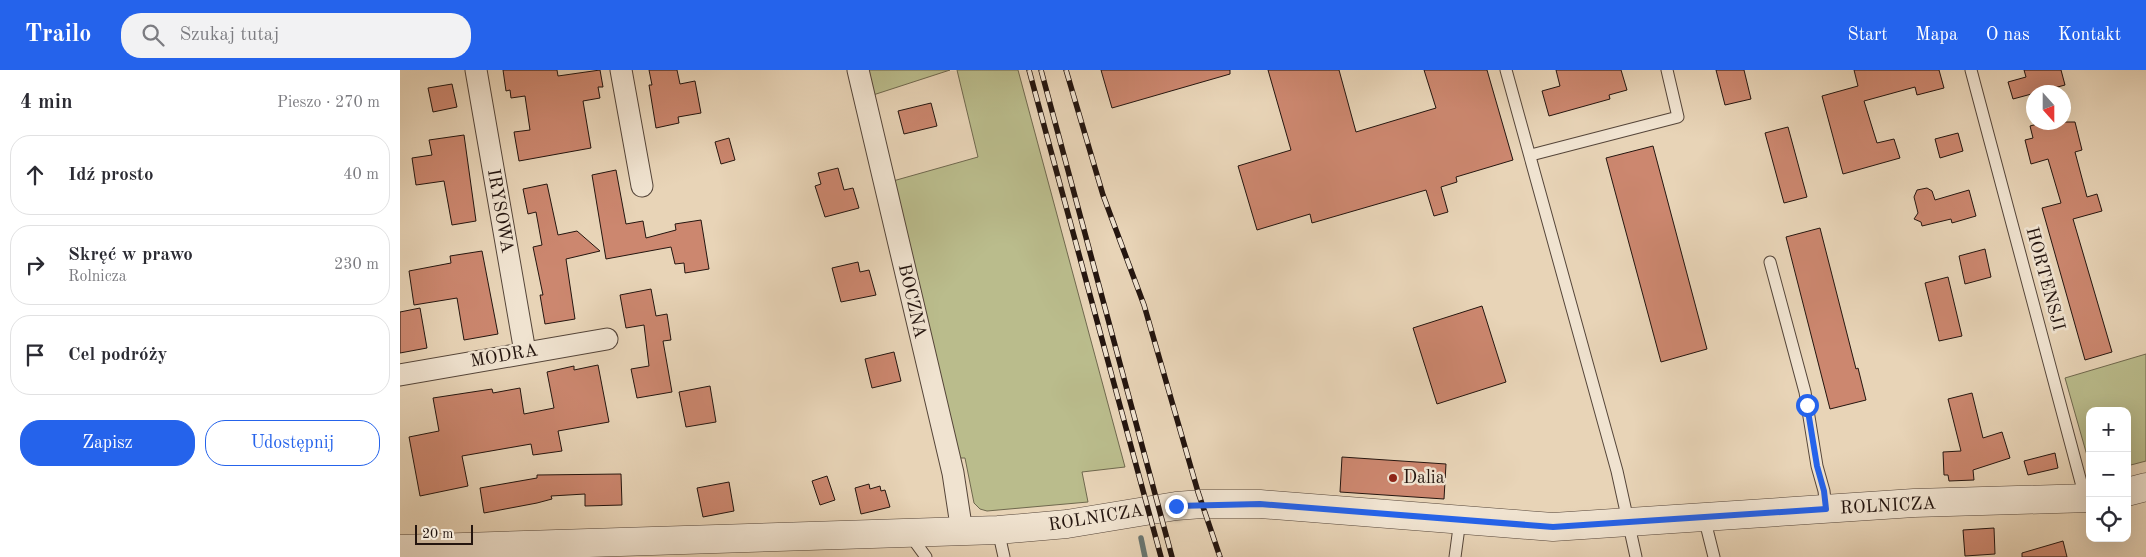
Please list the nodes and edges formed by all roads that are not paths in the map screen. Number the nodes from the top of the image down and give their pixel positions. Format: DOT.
graph roads {
  1 [pos="476,70"];
  2 [pos="620,70"];
  3 [pos="858,70"];
  4 [pos="1506,70"];
  5 [pos="1667,70"];
  6 [pos="1971,70"];
  7 [pos="1531,155"];
  8 [pos="642,186"];
  9 [pos="1770,262"];
  10 [pos="607,338"];
  11 [pos="524,352"];
  12 [pos="400,375"];
  13 [pos="2146,487"];
  14 [pos="2131,491"];
  15 [pos="2086,498"];
  16 [pos="1826,509"];
  17 [pos="1704,517"];
  18 [pos="1460,520"];
  19 [pos="1630,522"];
  20 [pos="998,530"];
  21 [pos="962,532"];
  22 [pos="909,534"];
  23 [pos="401,545"];
  24 [pos="543,551"];
  25 [pos="926,557"];
  26 [pos="1004,557"];
  27 [pos="1455,557"];
  28 [pos="1636,557"];
  29 [pos="1714,557"];
  1 -- 11 [label="street, IRYSOWA"];
  2 -- 8 [label="street"];
  3 -- 21 [label="street, BOCZNA"];
  4 -- 7 [label="lane"];
  5 -- 7 [label="lane"];
  6 -- 15 [label="lane, HORTENSJI"];
  7 -- 19 [label="lane"];
  9 -- 16 [label="lane"];
  10 -- 11 [label="street, MODRA"];
  11 -- 12 [label="street, MODRA"];
  13 -- 14 [label="street"];
  15 -- 16 [label="street, ROLNICZA"];
  16 -- 17 [label="street, ROLNICZA"];
  17 -- 19 [label="street, ROLNICZA"];
  17 -- 29 [label="lane"];
  18 -- 19 [label="street, ROLNICZA"];
  18 -- 20 [label="street, ROLNICZA"];
  18 -- 27 [label="lane"];
  19 -- 28 [label="lane"];
  20 -- 21 [label="street, ROLNICZA"];
  20 -- 26 [label="lane"];
  21 -- 22 [label="street, ROLNICZA"];
  22 -- 24 [label="street, ROLNICZA"];
  22 -- 25 [label="lane"];
  23 -- 24 [label="street, ROLNICZA"];
}
